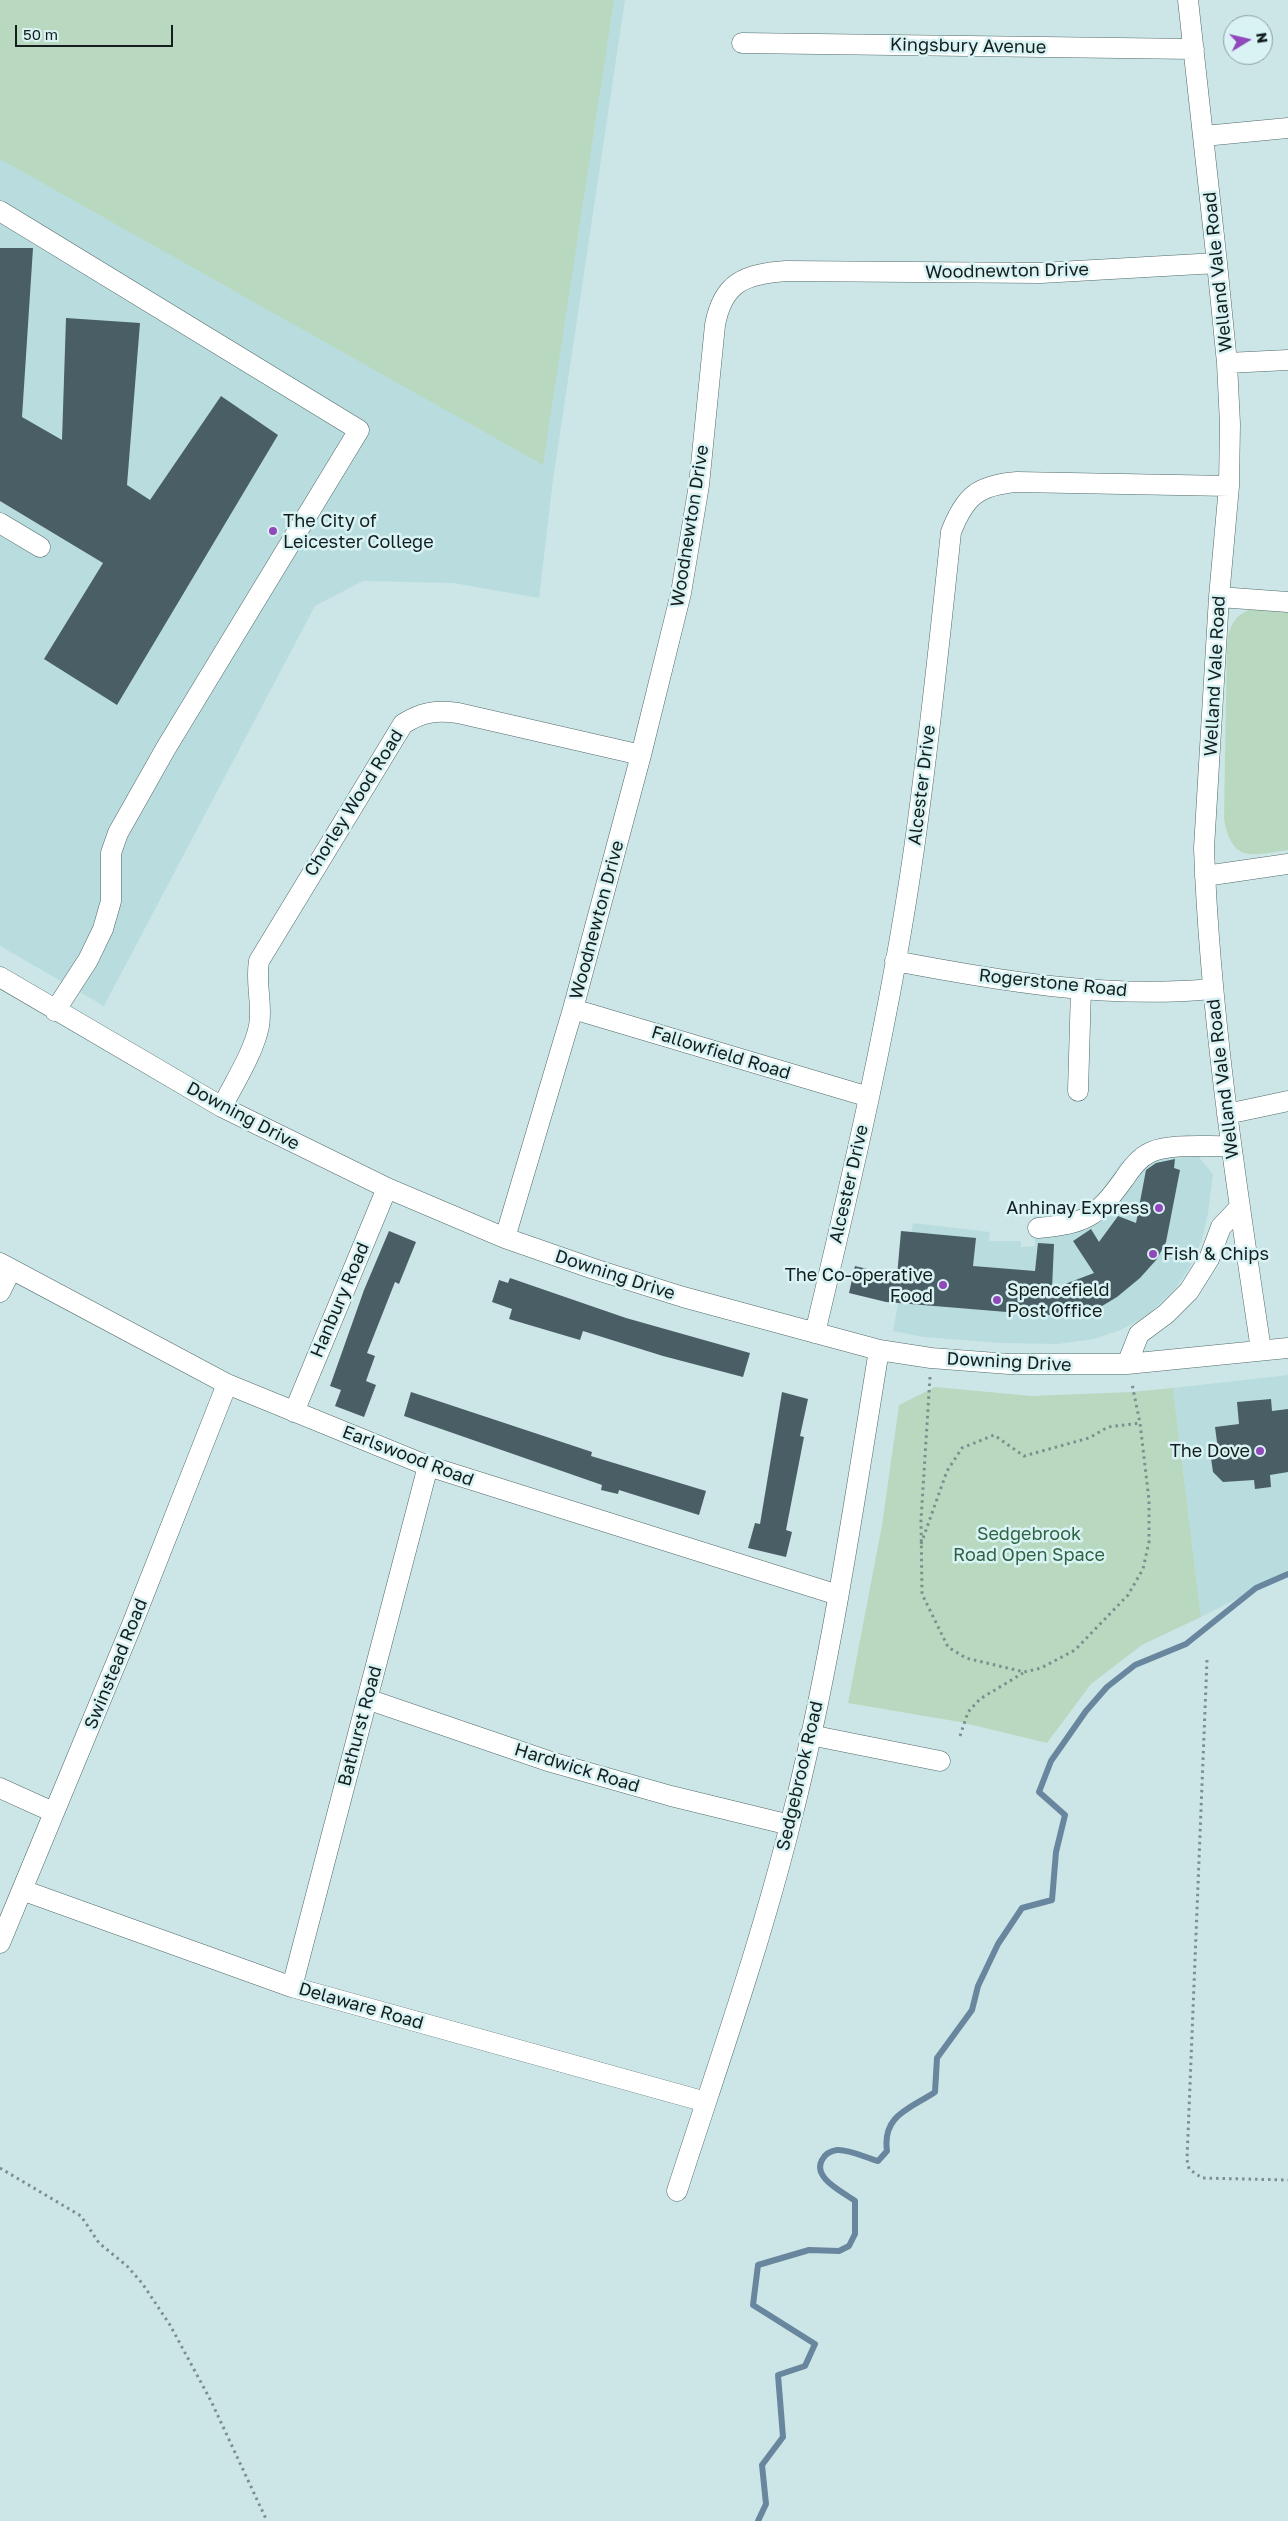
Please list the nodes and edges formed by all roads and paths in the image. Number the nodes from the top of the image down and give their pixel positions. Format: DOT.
graph roads {
  1 [pos="1188,0"];
  2 [pos="742,43"];
  3 [pos="1194,49"];
  4 [pos="1288,128"];
  5 [pos="1204,136"];
  6 [pos="0,211"];
  7 [pos="1217,263"];
  8 [pos="1288,360"];
  9 [pos="1227,363"];
  10 [pos="1229,486"];
  11 [pos="0,523"];
  12 [pos="40,547"];
  13 [pos="1219,596"];
  14 [pos="1288,602"];
  15 [pos="641,755"];
  16 [pos="1288,864"];
  17 [pos="1205,876"];
  18 [pos="895,961"];
  19 [pos="0,977"];
  20 [pos="1081,989"];
  21 [pos="1212,989"];
  22 [pos="572,1009"];
  23 [pos="55,1011"];
  24 [pos="1078,1091"];
  25 [pos="869,1097"];
  26 [pos="1288,1100"];
  27 [pos="222,1107"];
  28 [pos="1227,1114"];
  29 [pos="1231,1146"];
  30 [pos="387,1188"];
  31 [pos="1239,1208"];
  32 [pos="1038,1228"];
  33 [pos="505,1238"];
  34 [pos="5,1267"];
  35 [pos="0,1292"];
  36 [pos="815,1333"];
  37 [pos="1288,1348"];
  38 [pos="880,1350"];
  39 [pos="1261,1350"];
  40 [pos="931,1358"];
  41 [pos="1128,1364"];
  42 [pos="227,1384"];
  43 [pos="294,1412"];
  44 [pos="1140,1424"];
  45 [pos="428,1466"];
  46 [pos="920,1546"];
  47 [pos="838,1595"];
  48 [pos="1207,1660"];
  49 [pos="1024,1672"];
  50 [pos="367,1699"];
  51 [pos="810,1735"];
  52 [pos="960,1736"];
  53 [pos="940,1761"];
  54 [pos="0,1788"];
  55 [pos="53,1812"];
  56 [pos="790,1825"];
  57 [pos="22,1890"];
  58 [pos="0,1943"];
  59 [pos="292,1987"];
  60 [pos="706,2102"];
  61 [pos="0,2168"];
  62 [pos="1288,2180"];
  63 [pos="676,2191"];
  64 [pos="267,2521"];
  1 -- 3 [label="street, Welland Vale Road"];
  2 -- 3 [label="street, Kingsbury Avenue"];
  3 -- 5 [label="street, Welland Vale Road"];
  4 -- 5 [label="street"];
  5 -- 7 [label="street, Welland Vale Road"];
  6 -- 23 [label="street"];
  7 -- 9 [label="street, Welland Vale Road"];
  7 -- 15 [label="street, Woodnewton Drive"];
  8 -- 9 [label="street"];
  9 -- 10 [label="street, Welland Vale Road"];
  10 -- 13 [label="street, Welland Vale Road"];
  10 -- 18 [label="street, Alcester Drive"];
  11 -- 12 [label="street"];
  13 -- 14 [label="street"];
  13 -- 17 [label="street, Welland Vale Road"];
  15 -- 22 [label="street, Woodnewton Drive"];
  15 -- 27 [label="street, Chorley Wood Road"];
  16 -- 17 [label="street"];
  17 -- 21 [label="street, Welland Vale Road"];
  18 -- 20 [label="street, Rogerstone Road"];
  18 -- 25 [label="street, Alcester Drive"];
  19 -- 23 [label="street, Downing Drive"];
  20 -- 21 [label="street, Rogerstone Road"];
  20 -- 24 [label="street"];
  21 -- 28 [label="street, Welland Vale Road"];
  22 -- 25 [label="street, Fallowfield Road"];
  22 -- 33 [label="street, Woodnewton Drive"];
  23 -- 27 [label="street, Downing Drive"];
  25 -- 36 [label="street, Alcester Drive"];
  26 -- 28 [label="street"];
  27 -- 30 [label="street, Downing Drive"];
  28 -- 29 [label="street, Welland Vale Road"];
  29 -- 31 [label="street, Welland Vale Road"];
  29 -- 32 [label="street"];
  30 -- 33 [label="street, Downing Drive"];
  30 -- 43 [label="street, Hanbury Road"];
  31 -- 39 [label="street, Welland Vale Road"];
  31 -- 41 [label="street"];
  33 -- 36 [label="street, Downing Drive"];
  34 -- 35 [label="street"];
  34 -- 42 [label="street, Earlswood Road"];
  36 -- 38 [label="street, Downing Drive"];
  37 -- 39 [label="street, Downing Drive"];
  38 -- 40 [label="street, Downing Drive"];
  38 -- 47 [label="street, Sedgebrook Road"];
  39 -- 41 [label="street, Downing Drive"];
  40 -- 41 [label="street, Downing Drive"];
  40 -- 46 [label="path"];
  41 -- 44 [label="path"];
  42 -- 43 [label="street, Earlswood Road"];
  42 -- 55 [label="street, Swinstead Road"];
  43 -- 45 [label="street, Earlswood Road"];
  44 -- 46 [label="path"];
  44 -- 49 [label="path"];
  45 -- 47 [label="street, Earlswood Road"];
  45 -- 50 [label="street, Bathurst Road"];
  46 -- 49 [label="path"];
  47 -- 51 [label="street, Sedgebrook Road"];
  48 -- 62 [label="path"];
  49 -- 52 [label="path"];
  50 -- 56 [label="street, Hardwick Road"];
  50 -- 59 [label="street, Bathurst Road"];
  51 -- 53 [label="street"];
  51 -- 56 [label="street, Sedgebrook Road"];
  54 -- 55 [label="street"];
  55 -- 57 [label="street, Swinstead Road"];
  56 -- 60 [label="street, Sedgebrook Road"];
  57 -- 58 [label="street, Swinstead Road"];
  57 -- 59 [label="street, Delaware Road"];
  59 -- 60 [label="street, Delaware Road"];
  60 -- 63 [label="street, Sedgebrook Road"];
  61 -- 64 [label="path"];
}
